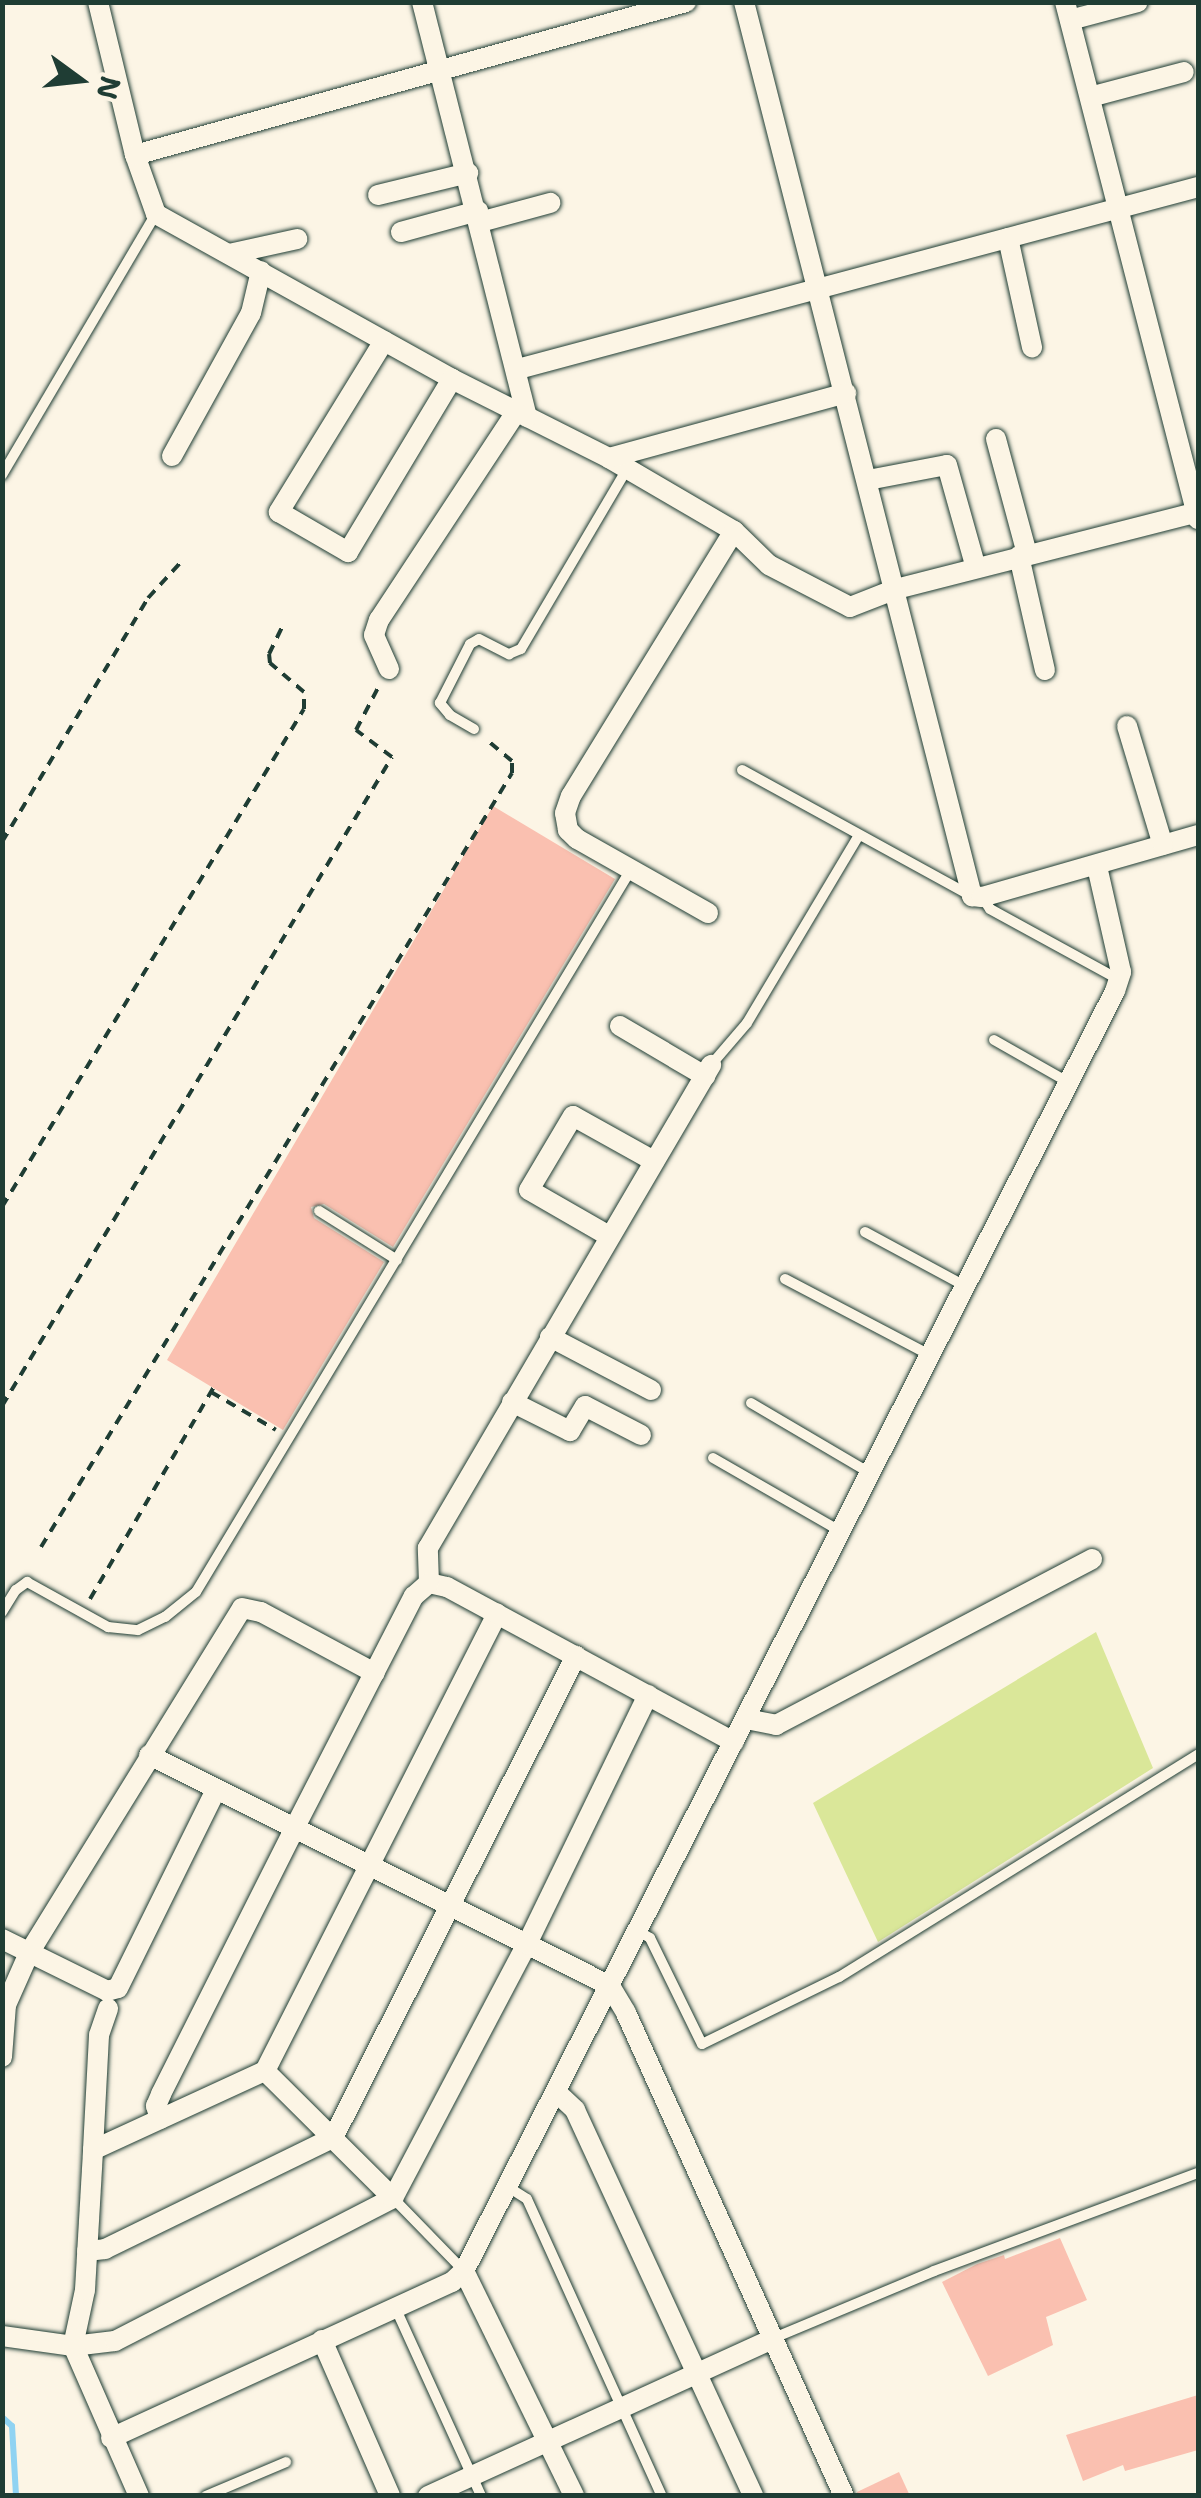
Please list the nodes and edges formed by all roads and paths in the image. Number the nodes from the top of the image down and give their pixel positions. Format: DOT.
graph roads {
  1 [pos="98,2"];
  2 [pos="422,2"];
  3 [pos="686,2"];
  4 [pos="744,2"];
  5 [pos="1138,2"];
  6 [pos="1068,11"];
  7 [pos="442,69"];
  8 [pos="1184,72"];
  9 [pos="1090,98"];
  10 [pos="135,155"];
  11 [pos="468,172"];
  12 [pos="1198,187"];
  13 [pos="378,195"];
  14 [pos="550,203"];
  15 [pos="1119,209"];
  16 [pos="156,214"];
  17 [pos="479,216"];
  18 [pos="401,232"];
  19 [pos="297,238"];
  20 [pos="1008,238"];
  21 [pos="228,254"];
  22 [pos="261,272"];
  23 [pos="819,286"];
  24 [pos="384,341"];
  25 [pos="1032,347"];
  26 [pos="518,369"];
  27 [pos="452,379"];
  28 [pos="846,393"];
  29 [pos="521,414"];
  30 [pos="996,439"];
  31 [pos="172,456"];
  32 [pos="617,464"];
  33 [pos="2,475"];
  34 [pos="868,480"];
  35 [pos="1198,514"];
  36 [pos="734,531"];
  37 [pos="1023,555"];
  38 [pos="183,560"];
  39 [pos="976,568"];
  40 [pos="896,589"];
  41 [pos="282,624"];
  42 [pos="389,669"];
  43 [pos="1044,670"];
  44 [pos="1127,726"];
  45 [pos="474,728"];
  46 [pos="742,770"];
  47 [pos="1198,835"];
  48 [pos="858,837"];
  49 [pos="2,842"];
  50 [pos="1163,846"];
  51 [pos="1097,866"];
  52 [pos="630,871"];
  53 [pos="977,897"];
  54 [pos="708,913"];
  55 [pos="1119,979"];
  56 [pos="620,1026"];
  57 [pos="994,1040"];
  58 [pos="708,1070"];
  59 [pos="1069,1082"];
  60 [pos="654,1161"];
  61 [pos="2,1207"];
  62 [pos="319,1212"];
  63 [pos="865,1232"];
  64 [pos="609,1236"];
  65 [pos="397,1260"];
  66 [pos="785,1280"];
  67 [pos="966,1286"];
  68 [pos="550,1336"];
  69 [pos="931,1355"];
  70 [pos="651,1390"];
  71 [pos="512,1402"];
  72 [pos="751,1403"];
  73 [pos="2,1406"];
  74 [pos="641,1436"];
  75 [pos="290,1438"];
  76 [pos="712,1458"];
  77 [pos="870,1473"];
  78 [pos="841,1532"];
  79 [pos="42,1547"];
  80 [pos="1092,1559"];
  81 [pos="429,1583"];
  82 [pos="2,1612"];
  83 [pos="82,1612"];
  84 [pos="497,1614"];
  85 [pos="576,1656"];
  86 [pos="374,1672"];
  87 [pos="648,1695"];
  88 [pos="746,1719"];
  89 [pos="734,1742"];
  90 [pos="1198,1754"];
  91 [pos="148,1755"];
  92 [pos="216,1790"];
  93 [pos="294,1829"];
  94 [pos="368,1868"];
  95 [pos="448,1907"];
  96 [pos="638,1932"];
  97 [pos="2,1939"];
  98 [pos="526,1944"];
  99 [pos="29,1954"];
  100 [pos="610,1986"];
  101 [pos="108,2008"];
  102 [pos="2,2057"];
  103 [pos="266,2071"];
  104 [pos="556,2092"];
  105 [pos="160,2119"];
  106 [pos="333,2138"];
  107 [pos="93,2150"];
  108 [pos="1198,2173"];
  109 [pos="508,2186"];
  110 [pos="393,2198"];
  111 [pos="87,2250"];
  112 [pos="464,2271"];
  113 [pos="395,2306"];
  114 [pos="2,2336"];
  115 [pos="774,2338"];
  116 [pos="322,2340"];
  117 [pos="74,2346"];
  118 [pos="697,2373"];
  119 [pos="622,2407"];
  120 [pos="111,2438"];
  121 [pos="549,2440"];
  122 [pos="286,2462"];
  123 [pos="476,2486"];
  124 [pos="139,2496"];
  125 [pos="206,2496"];
  126 [pos="390,2496"];
  127 [pos="428,2496"];
  128 [pos="574,2496"];
  129 [pos="662,2496"];
  130 [pos="753,2496"];
  131 [pos="844,2496"];
  1 -- 10 [label="street"];
  2 -- 7 [label="street"];
  3 -- 7 [label="street"];
  4 -- 23 [label="street"];
  5 -- 6 [label="street"];
  6 -- 9 [label="street"];
  7 -- 10 [label="street"];
  7 -- 11 [label="street"];
  8 -- 9 [label="street"];
  9 -- 15 [label="street"];
  10 -- 16 [label="street"];
  11 -- 13 [label="street"];
  11 -- 17 [label="street"];
  12 -- 15 [label="street"];
  14 -- 17 [label="street"];
  15 -- 20 [label="street"];
  15 -- 35 [label="street"];
  16 -- 21 [label="street"];
  16 -- 33 [label="lane"];
  17 -- 18 [label="street"];
  17 -- 26 [label="street"];
  19 -- 21 [label="street"];
  20 -- 23 [label="street"];
  20 -- 25 [label="street"];
  21 -- 22 [label="street"];
  22 -- 24 [label="street"];
  22 -- 31 [label="street"];
  23 -- 26 [label="street"];
  23 -- 28 [label="street"];
  24 -- 27 [label="street"];
  24 -- 27 [label="street"];
  26 -- 29 [label="street"];
  27 -- 29 [label="street"];
  28 -- 32 [label="street"];
  28 -- 34 [label="street"];
  29 -- 32 [label="street"];
  29 -- 42 [label="street"];
  30 -- 37 [label="street"];
  32 -- 36 [label="street"];
  32 -- 45 [label="lane"];
  34 -- 39 [label="street"];
  34 -- 40 [label="street"];
  35 -- 37 [label="street"];
  36 -- 40 [label="street"];
  36 -- 52 [label="street"];
  37 -- 39 [label="street"];
  37 -- 43 [label="street"];
  38 -- 49 [label="path"];
  39 -- 40 [label="street"];
  40 -- 53 [label="street"];
  41 -- 61 [label="path"];
  42 -- 73 [label="path"];
  44 -- 50 [label="street"];
  45 -- 79 [label="path"];
  46 -- 48 [label="lane"];
  47 -- 50 [label="street"];
  48 -- 53 [label="lane"];
  48 -- 58 [label="lane"];
  50 -- 51 [label="street"];
  51 -- 53 [label="street"];
  51 -- 55 [label="street"];
  52 -- 54 [label="street"];
  52 -- 65 [label="lane"];
  53 -- 55 [label="lane"];
  55 -- 59 [label="street"];
  56 -- 58 [label="street"];
  57 -- 59 [label="lane"];
  58 -- 60 [label="street"];
  59 -- 67 [label="street"];
  60 -- 64 [label="street"];
  60 -- 64 [label="street"];
  62 -- 65 [label="lane"];
  63 -- 67 [label="lane"];
  64 -- 68 [label="street"];
  65 -- 75 [label="lane"];
  66 -- 69 [label="lane"];
  67 -- 69 [label="street"];
  68 -- 70 [label="street"];
  68 -- 71 [label="street"];
  69 -- 77 [label="street"];
  71 -- 74 [label="street"];
  71 -- 81 [label="street"];
  72 -- 77 [label="lane"];
  75 -- 83 [label="lane"];
  75 -- 83 [label="path"];
  76 -- 78 [label="lane"];
  77 -- 78 [label="street"];
  78 -- 88 [label="street"];
  80 -- 88 [label="street"];
  81 -- 84 [label="street"];
  81 -- 86 [label="street"];
  82 -- 83 [label="lane"];
  84 -- 85 [label="street"];
  84 -- 94 [label="street"];
  85 -- 87 [label="street"];
  85 -- 95 [label="street"];
  86 -- 91 [label="street"];
  86 -- 93 [label="street"];
  87 -- 89 [label="street"];
  87 -- 98 [label="street"];
  88 -- 89 [label="street"];
  89 -- 96 [label="street"];
  90 -- 96 [label="lane"];
  91 -- 92 [label="street"];
  91 -- 99 [label="street"];
  92 -- 93 [label="street"];
  92 -- 99 [label="street"];
  93 -- 94 [label="street"];
  93 -- 105 [label="street"];
  94 -- 95 [label="street"];
  94 -- 103 [label="street"];
  95 -- 98 [label="street"];
  95 -- 106 [label="street"];
  96 -- 100 [label="street"];
  97 -- 99 [label="street"];
  98 -- 100 [label="street"];
  98 -- 110 [label="street"];
  99 -- 102 [label="street"];
  100 -- 104 [label="street"];
  100 -- 115 [label="street"];
  101 -- 107 [label="street"];
  103 -- 105 [label="street"];
  103 -- 106 [label="street"];
  104 -- 109 [label="street"];
  104 -- 118 [label="street"];
  105 -- 107 [label="street"];
  106 -- 110 [label="street"];
  106 -- 111 [label="street"];
  107 -- 111 [label="street"];
  108 -- 115 [label="lane"];
  109 -- 112 [label="street"];
  109 -- 119 [label="lane"];
  110 -- 112 [label="lane"];
  110 -- 117 [label="street"];
  111 -- 117 [label="street"];
  112 -- 113 [label="street"];
  112 -- 121 [label="street"];
  113 -- 116 [label="street"];
  113 -- 123 [label="lane"];
  114 -- 117 [label="street"];
  115 -- 118 [label="street"];
  115 -- 131 [label="street"];
  116 -- 120 [label="street"];
  116 -- 126 [label="street"];
  117 -- 120 [label="street"];
  118 -- 119 [label="street"];
  118 -- 130 [label="street"];
  119 -- 121 [label="street"];
  119 -- 129 [label="lane"];
  120 -- 124 [label="street"];
  121 -- 123 [label="street"];
  121 -- 128 [label="street"];
  122 -- 125 [label="lane"];
  123 -- 127 [label="street"];
}
